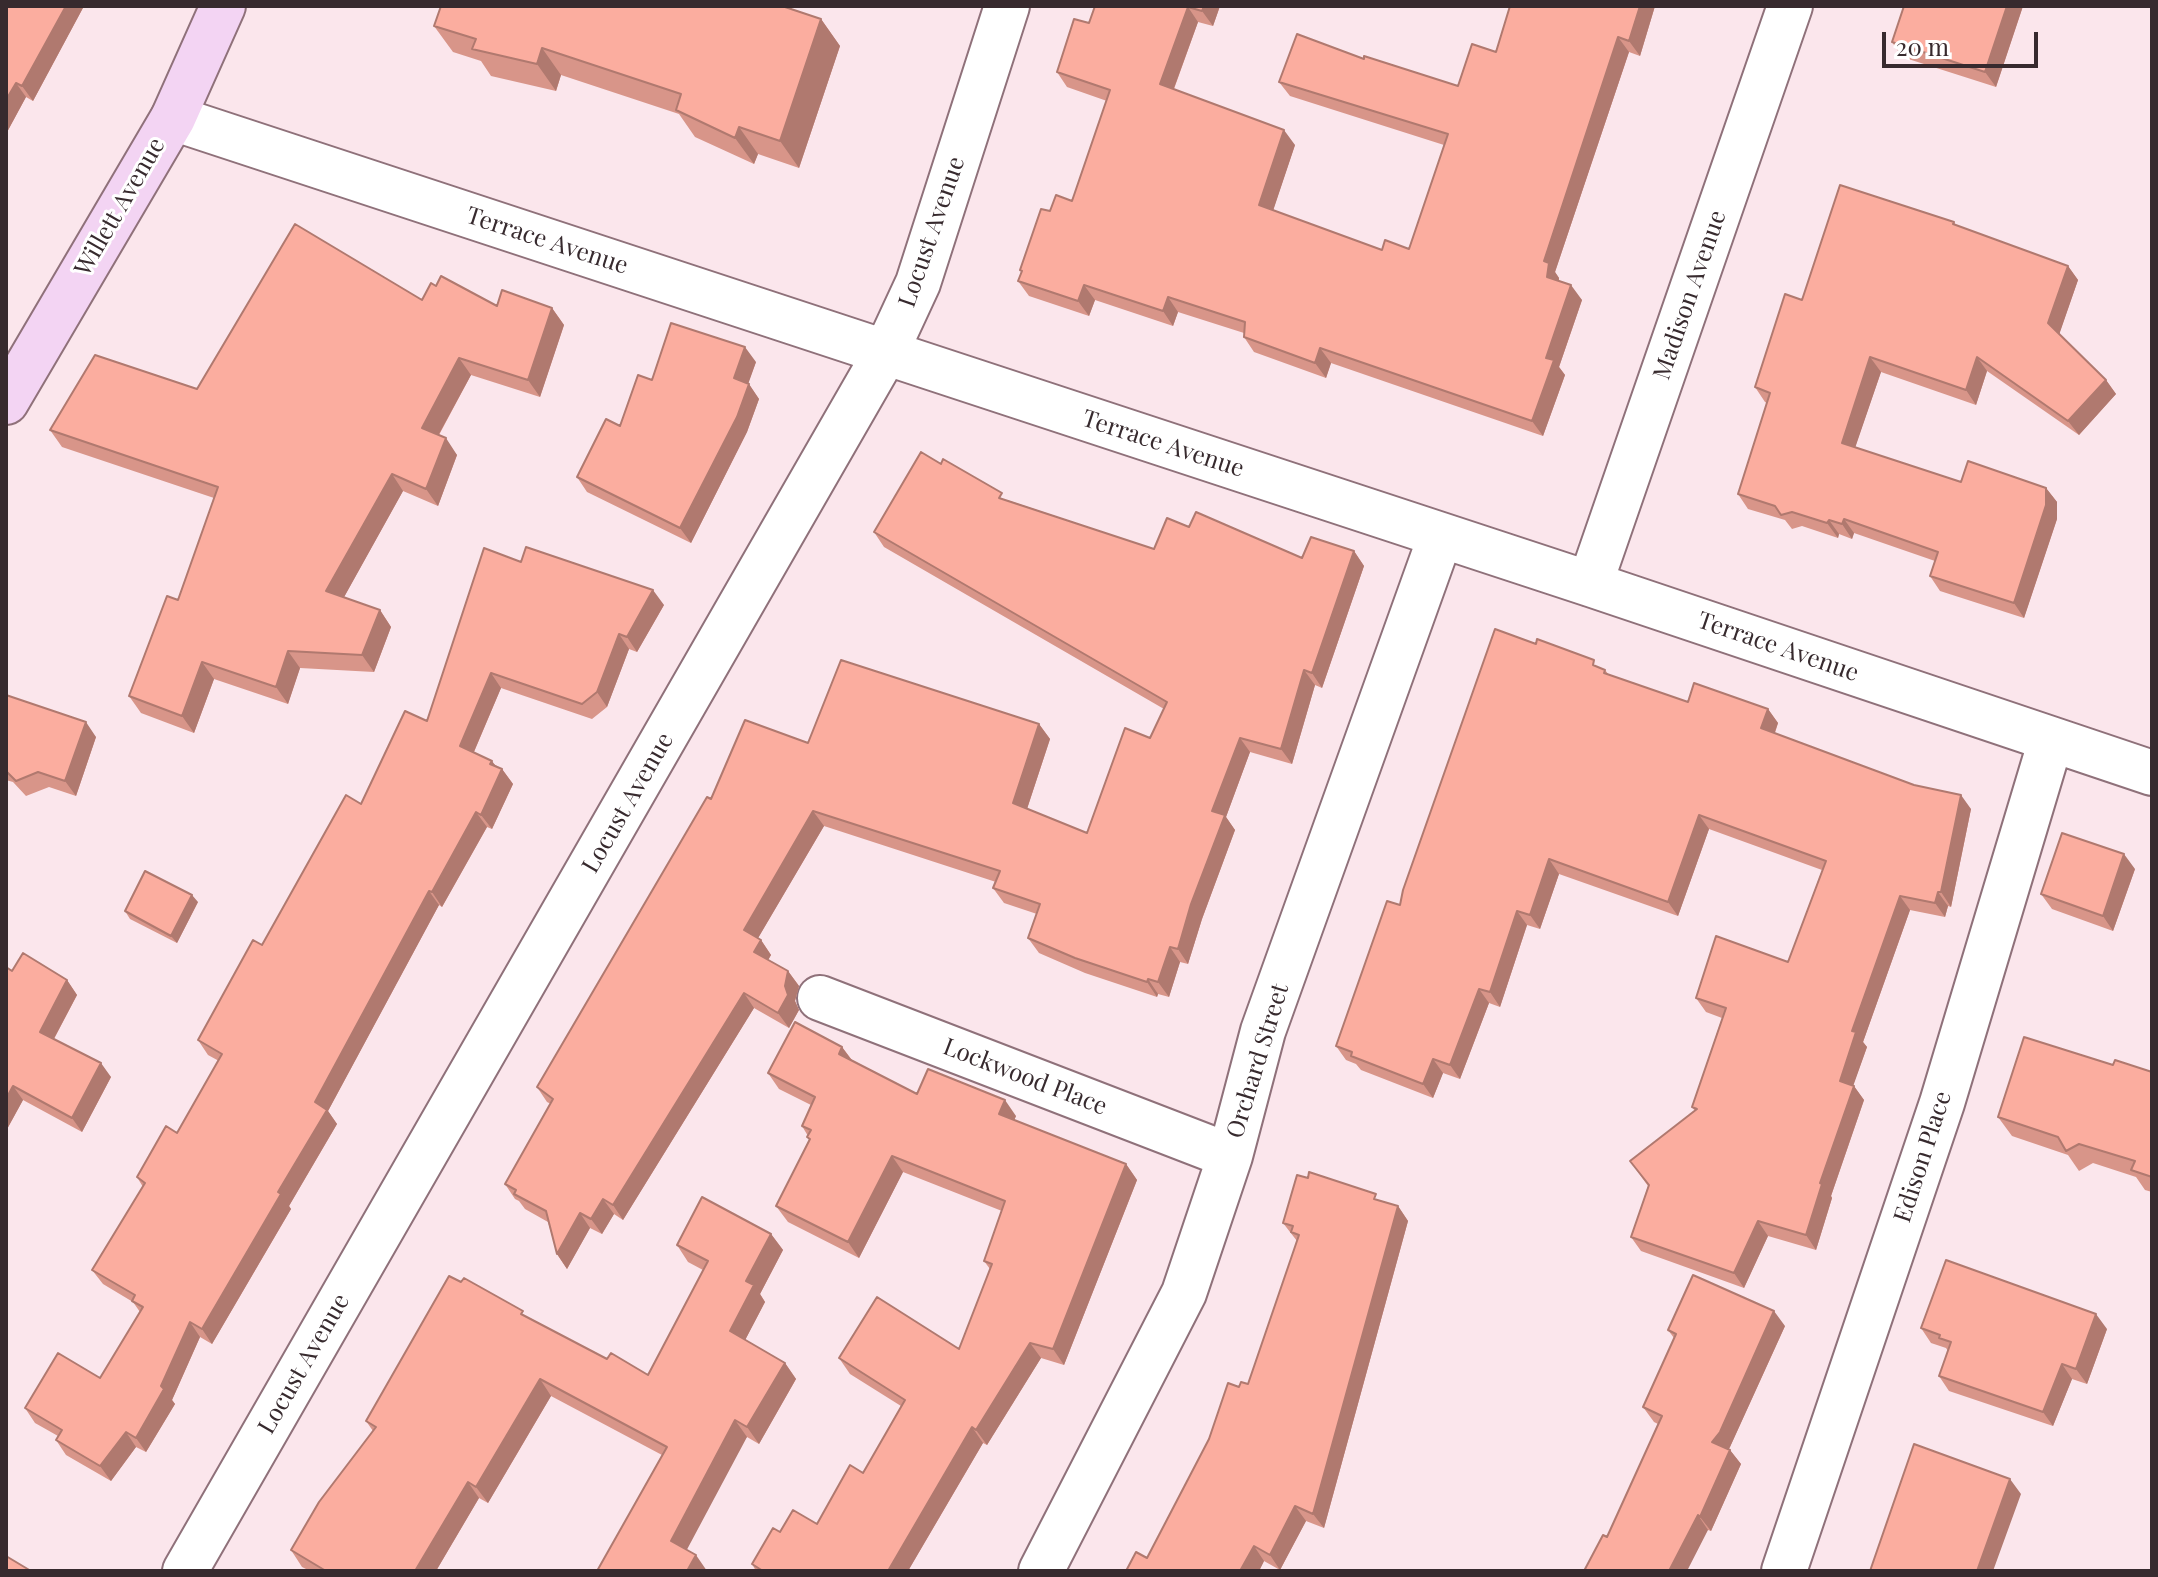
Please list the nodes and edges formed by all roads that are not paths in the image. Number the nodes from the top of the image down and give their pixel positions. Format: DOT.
graph roads {
  1 [pos="223,6"];
  2 [pos="1007,6"];
  3 [pos="1790,6"];
  4 [pos="173,118"];
  5 [pos="886,352"];
  6 [pos="9,389"];
  7 [pos="1441,535"];
  8 [pos="1590,584"];
  9 [pos="2051,740"];
  10 [pos="2152,773"];
  11 [pos="820,998"];
  12 [pos="1230,1156"];
  13 [pos="185,1571"];
  14 [pos="1041,1571"];
  15 [pos="1784,1571"];
  1 -- 4 [label="street, Willett Avenue"];
  2 -- 5 [label="street, Locust Avenue"];
  3 -- 8 [label="street, Madison Avenue"];
  4 -- 5 [label="street, Terrace Avenue"];
  4 -- 6 [label="street, Willett Avenue"];
  5 -- 7 [label="street, Terrace Avenue"];
  5 -- 13 [label="street, Locust Avenue"];
  7 -- 8 [label="street, Terrace Avenue"];
  7 -- 12 [label="street, Orchard Street"];
  8 -- 9 [label="street, Terrace Avenue"];
  9 -- 10 [label="street, Terrace Avenue"];
  9 -- 15 [label="street, Edison Place"];
  11 -- 12 [label="street, Lockwood Place"];
  12 -- 14 [label="street, Orchard Street"];
}
